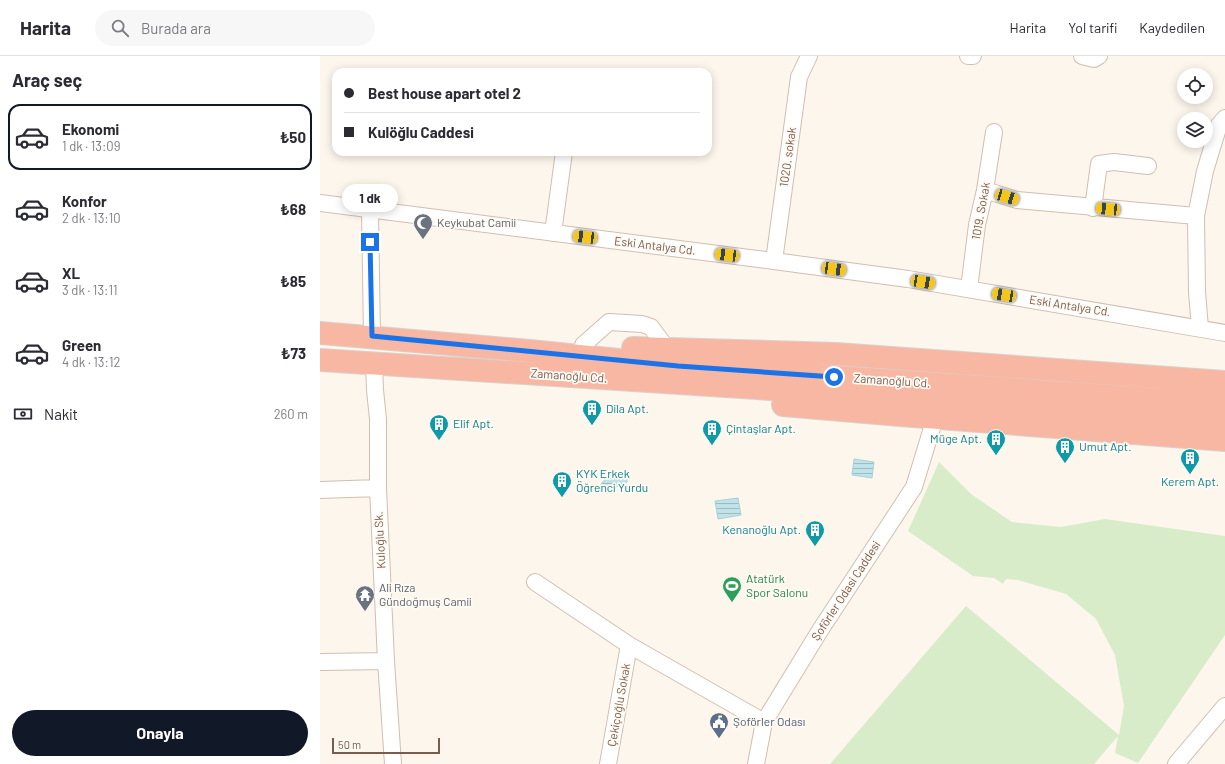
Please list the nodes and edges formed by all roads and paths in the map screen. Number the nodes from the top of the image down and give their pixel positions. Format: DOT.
graph roads {
  1 [pos="809,56"];
  2 [pos="968,56"];
  3 [pos="973,56"];
  4 [pos="1082,56"];
  5 [pos="1099,56"];
  6 [pos="1225,118"];
  7 [pos="994,132"];
  8 [pos="563,156"];
  9 [pos="1148,166"];
  10 [pos="985,190"];
  11 [pos="320,204"];
  12 [pos="1093,208"];
  13 [pos="370,211"];
  14 [pos="1196,216"];
  15 [pos="553,233"];
  16 [pos="774,261"];
  17 [pos="969,289"];
  18 [pos="1200,328"];
  19 [pos="1225,332"];
  20 [pos="320,333"];
  21 [pos="372,336"];
  22 [pos="530,351"];
  23 [pos="320,360"];
  24 [pos="374,363"];
  25 [pos="558,375"];
  26 [pos="1225,382"];
  27 [pos="1225,404"];
  28 [pos="935,418"];
  29 [pos="1225,423"];
  30 [pos="1225,440"];
  31 [pos="378,488"];
  32 [pos="320,490"];
  33 [pos="535,582"];
  34 [pos="629,645"];
  35 [pos="386,660"];
  36 [pos="320,662"];
  37 [pos="1225,706"];
  38 [pos="764,722"];
  39 [pos="393,764"];
  40 [pos="608,764"];
  41 [pos="756,764"];
  42 [pos="1176,764"];
  1 -- 16 [label="street, 1020. sokak"];
  2 -- 3 [label="street"];
  4 -- 5 [label="street"];
  6 -- 14 [label="street"];
  7 -- 10 [label="street, 1019. Sokak"];
  8 -- 15 [label="street"];
  9 -- 12 [label="street"];
  10 -- 12 [label="street"];
  10 -- 17 [label="street, 1019. Sokak"];
  11 -- 13 [label="street, Eski Antalya Cd."];
  12 -- 14 [label="street"];
  13 -- 15 [label="street, Eski Antalya Cd."];
  13 -- 21 [label="street"];
  14 -- 18 [label="street"];
  15 -- 16 [label="street, Eski Antalya Cd."];
  16 -- 17 [label="street, Eski Antalya Cd."];
  17 -- 18 [label="street, Eski Antalya Cd."];
  18 -- 19 [label="street, Eski Antalya Cd."];
  20 -- 21 [label="highway, Zamanoğlu Cd."];
  21 -- 22 [label="highway, Zamanoğlu Cd."];
  22 -- 26 [label="highway"];
  22 -- 27 [label="highway, Zamanoğlu Cd."];
  23 -- 24 [label="highway, Zamanoğlu Cd."];
  24 -- 25 [label="highway, Zamanoğlu Cd."];
  24 -- 31 [label="street, Kuloğlu Sk."];
  25 -- 28 [label="highway"];
  25 -- 29 [label="highway, Zamanoğlu Cd."];
  28 -- 30 [label="highway"];
  28 -- 38 [label="street, Şoförler Odasi Caddesi"];
  31 -- 32 [label="street"];
  31 -- 35 [label="street, Kuloğlu Sk."];
  33 -- 34 [label="street"];
  34 -- 38 [label="street"];
  34 -- 40 [label="street, Çekiçoğlu Sokak"];
  35 -- 36 [label="street"];
  35 -- 39 [label="street, Kuloğlu Sk."];
  37 -- 42 [label="street"];
  38 -- 41 [label="street, Şoförler Odasi Caddesi"];
}
